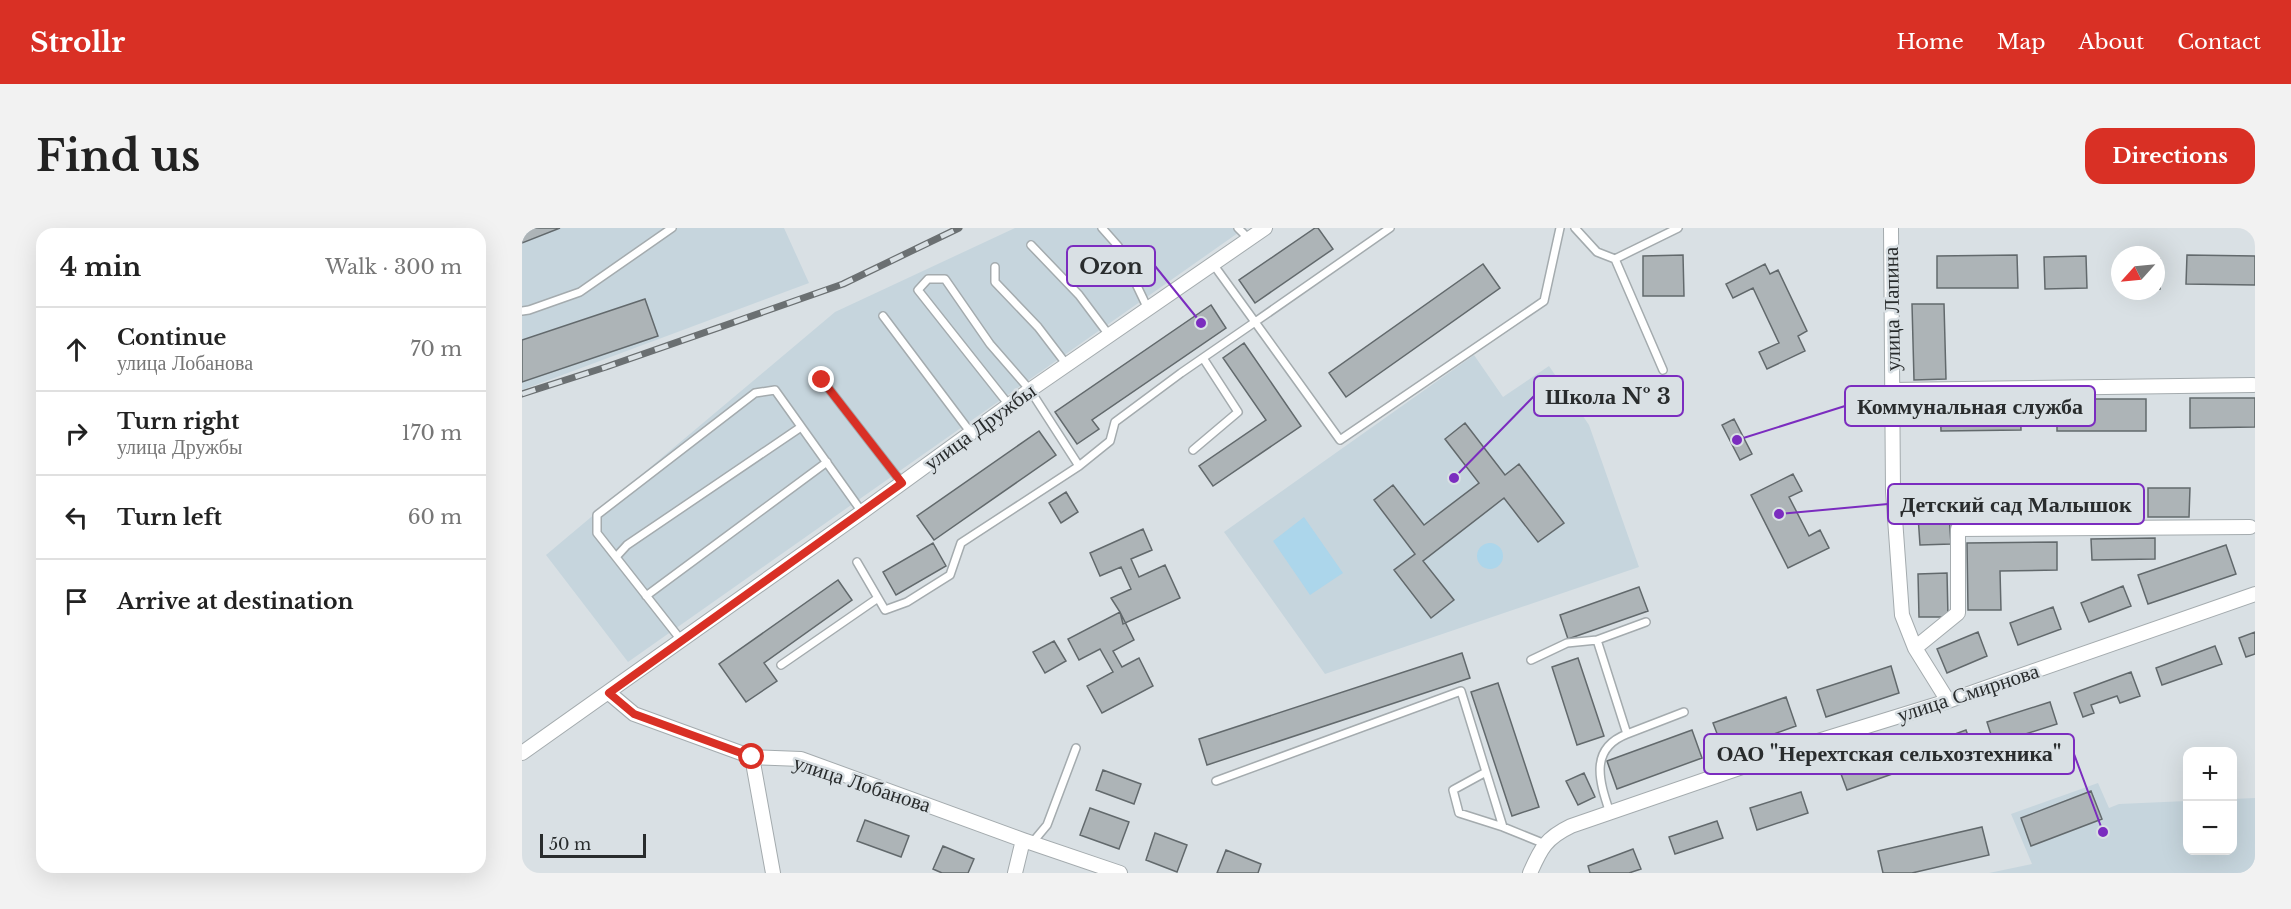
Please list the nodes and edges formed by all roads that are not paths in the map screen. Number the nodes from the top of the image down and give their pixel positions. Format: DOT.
graph roads {
  1 [pos="672,228"];
  2 [pos="1102,228"];
  3 [pos="1238,228"];
  4 [pos="1265,228"];
  5 [pos="1390,228"];
  6 [pos="1560,228"];
  7 [pos="1575,228"];
  8 [pos="1678,228"];
  9 [pos="1891,228"];
  10 [pos="1249,239"];
  11 [pos="1031,245"];
  12 [pos="1616,259"];
  13 [pos="1213,264"];
  14 [pos="995,267"];
  15 [pos="1148,309"];
  16 [pos="522,311"];
  17 [pos="883,316"];
  18 [pos="1255,322"];
  19 [pos="1109,335"];
  20 [pos="1203,358"];
  21 [pos="1067,365"];
  22 [pos="1663,370"];
  23 [pos="822,380"];
  24 [pos="2253,385"];
  25 [pos="1030,390"];
  26 [pos="1893,390"];
  27 [pos="1009,405"];
  28 [pos="801,427"];
  29 [pos="971,433"];
  30 [pos="1192,450"];
  31 [pos="826,462"];
  32 [pos="1079,466"];
  33 [pos="902,483"];
  34 [pos="862,512"];
  35 [pos="2250,527"];
  36 [pos="616,557"];
  37 [pos="857,562"];
  38 [pos="2255,594"];
  39 [pos="646,596"];
  40 [pos="878,598"];
  41 [pos="1646,622"];
  42 [pos="681,640"];
  43 [pos="1597,640"];
  44 [pos="1915,648"];
  45 [pos="1531,660"];
  46 [pos="781,665"];
  47 [pos="609,693"];
  48 [pos="1948,701"];
  49 [pos="1684,712"];
  50 [pos="1627,734"];
  51 [pos="1076,748"];
  52 [pos="522,753"];
  53 [pos="752,757"];
  54 [pos="1486,772"];
  55 [pos="1216,781"];
  56 [pos="1610,813"];
  57 [pos="1503,827"];
  58 [pos="1028,842"];
  59 [pos="1545,844"];
  60 [pos="773,873"];
  61 [pos="1015,873"];
  62 [pos="1120,873"];
  63 [pos="1530,873"];
  1 -- 16 [label="lane"];
  2 -- 15 [label="lane"];
  3 -- 10 [label="lane"];
  4 -- 10 [label="street, улица Дружбы"];
  5 -- 18 [label="lane"];
  6 -- 18 [label="lane"];
  7 -- 12 [label="lane"];
  8 -- 12 [label="lane"];
  9 -- 26 [label="street, улица Лапина"];
  10 -- 13 [label="street, улица Дружбы"];
  11 -- 19 [label="lane"];
  12 -- 22 [label="lane"];
  13 -- 15 [label="street, улица Дружбы"];
  13 -- 18 [label="lane"];
  14 -- 21 [label="lane"];
  15 -- 19 [label="street, улица Дружбы"];
  17 -- 29 [label="lane"];
  18 -- 20 [label="lane"];
  19 -- 21 [label="street, улица Дружбы"];
  20 -- 30 [label="lane"];
  20 -- 32 [label="lane"];
  21 -- 25 [label="street, улица Дружбы"];
  23 -- 33 [label="lane"];
  24 -- 26 [label="street"];
  25 -- 27 [label="street, улица Дружбы"];
  25 -- 27 [label="lane"];
  25 -- 32 [label="lane"];
  26 -- 44 [label="street, улица Лапина"];
  27 -- 29 [label="street, улица Дружбы"];
  28 -- 31 [label="lane"];
  28 -- 36 [label="lane"];
  28 -- 36 [label="lane"];
  29 -- 33 [label="street, улица Дружбы"];
  31 -- 34 [label="lane"];
  31 -- 39 [label="lane"];
  32 -- 40 [label="lane"];
  33 -- 34 [label="street, улица Дружбы"];
  34 -- 42 [label="street, улица Дружбы"];
  35 -- 44 [label="street"];
  36 -- 39 [label="lane"];
  37 -- 40 [label="lane"];
  38 -- 48 [label="street, улица Смирнова"];
  39 -- 42 [label="lane"];
  40 -- 46 [label="lane"];
  41 -- 43 [label="lane"];
  42 -- 47 [label="street, улица Дружбы"];
  43 -- 45 [label="lane"];
  43 -- 50 [label="lane"];
  44 -- 48 [label="street, улица Лапина"];
  47 -- 52 [label="street, улица Дружбы"];
  47 -- 53 [label="street, улица Лобанова"];
  48 -- 56 [label="street, улица Смирнова"];
  49 -- 50 [label="lane"];
  50 -- 56 [label="lane"];
  51 -- 58 [label="lane"];
  53 -- 58 [label="street, улица Лобанова"];
  53 -- 60 [label="street"];
  54 -- 55 [label="lane"];
  54 -- 57 [label="lane"];
  54 -- 57 [label="lane"];
  56 -- 59 [label="street, улица Смирнова"];
  57 -- 59 [label="lane"];
  58 -- 61 [label="street"];
  58 -- 62 [label="street, улица Лобанова"];
  59 -- 63 [label="street, улица Смирнова"];
}
